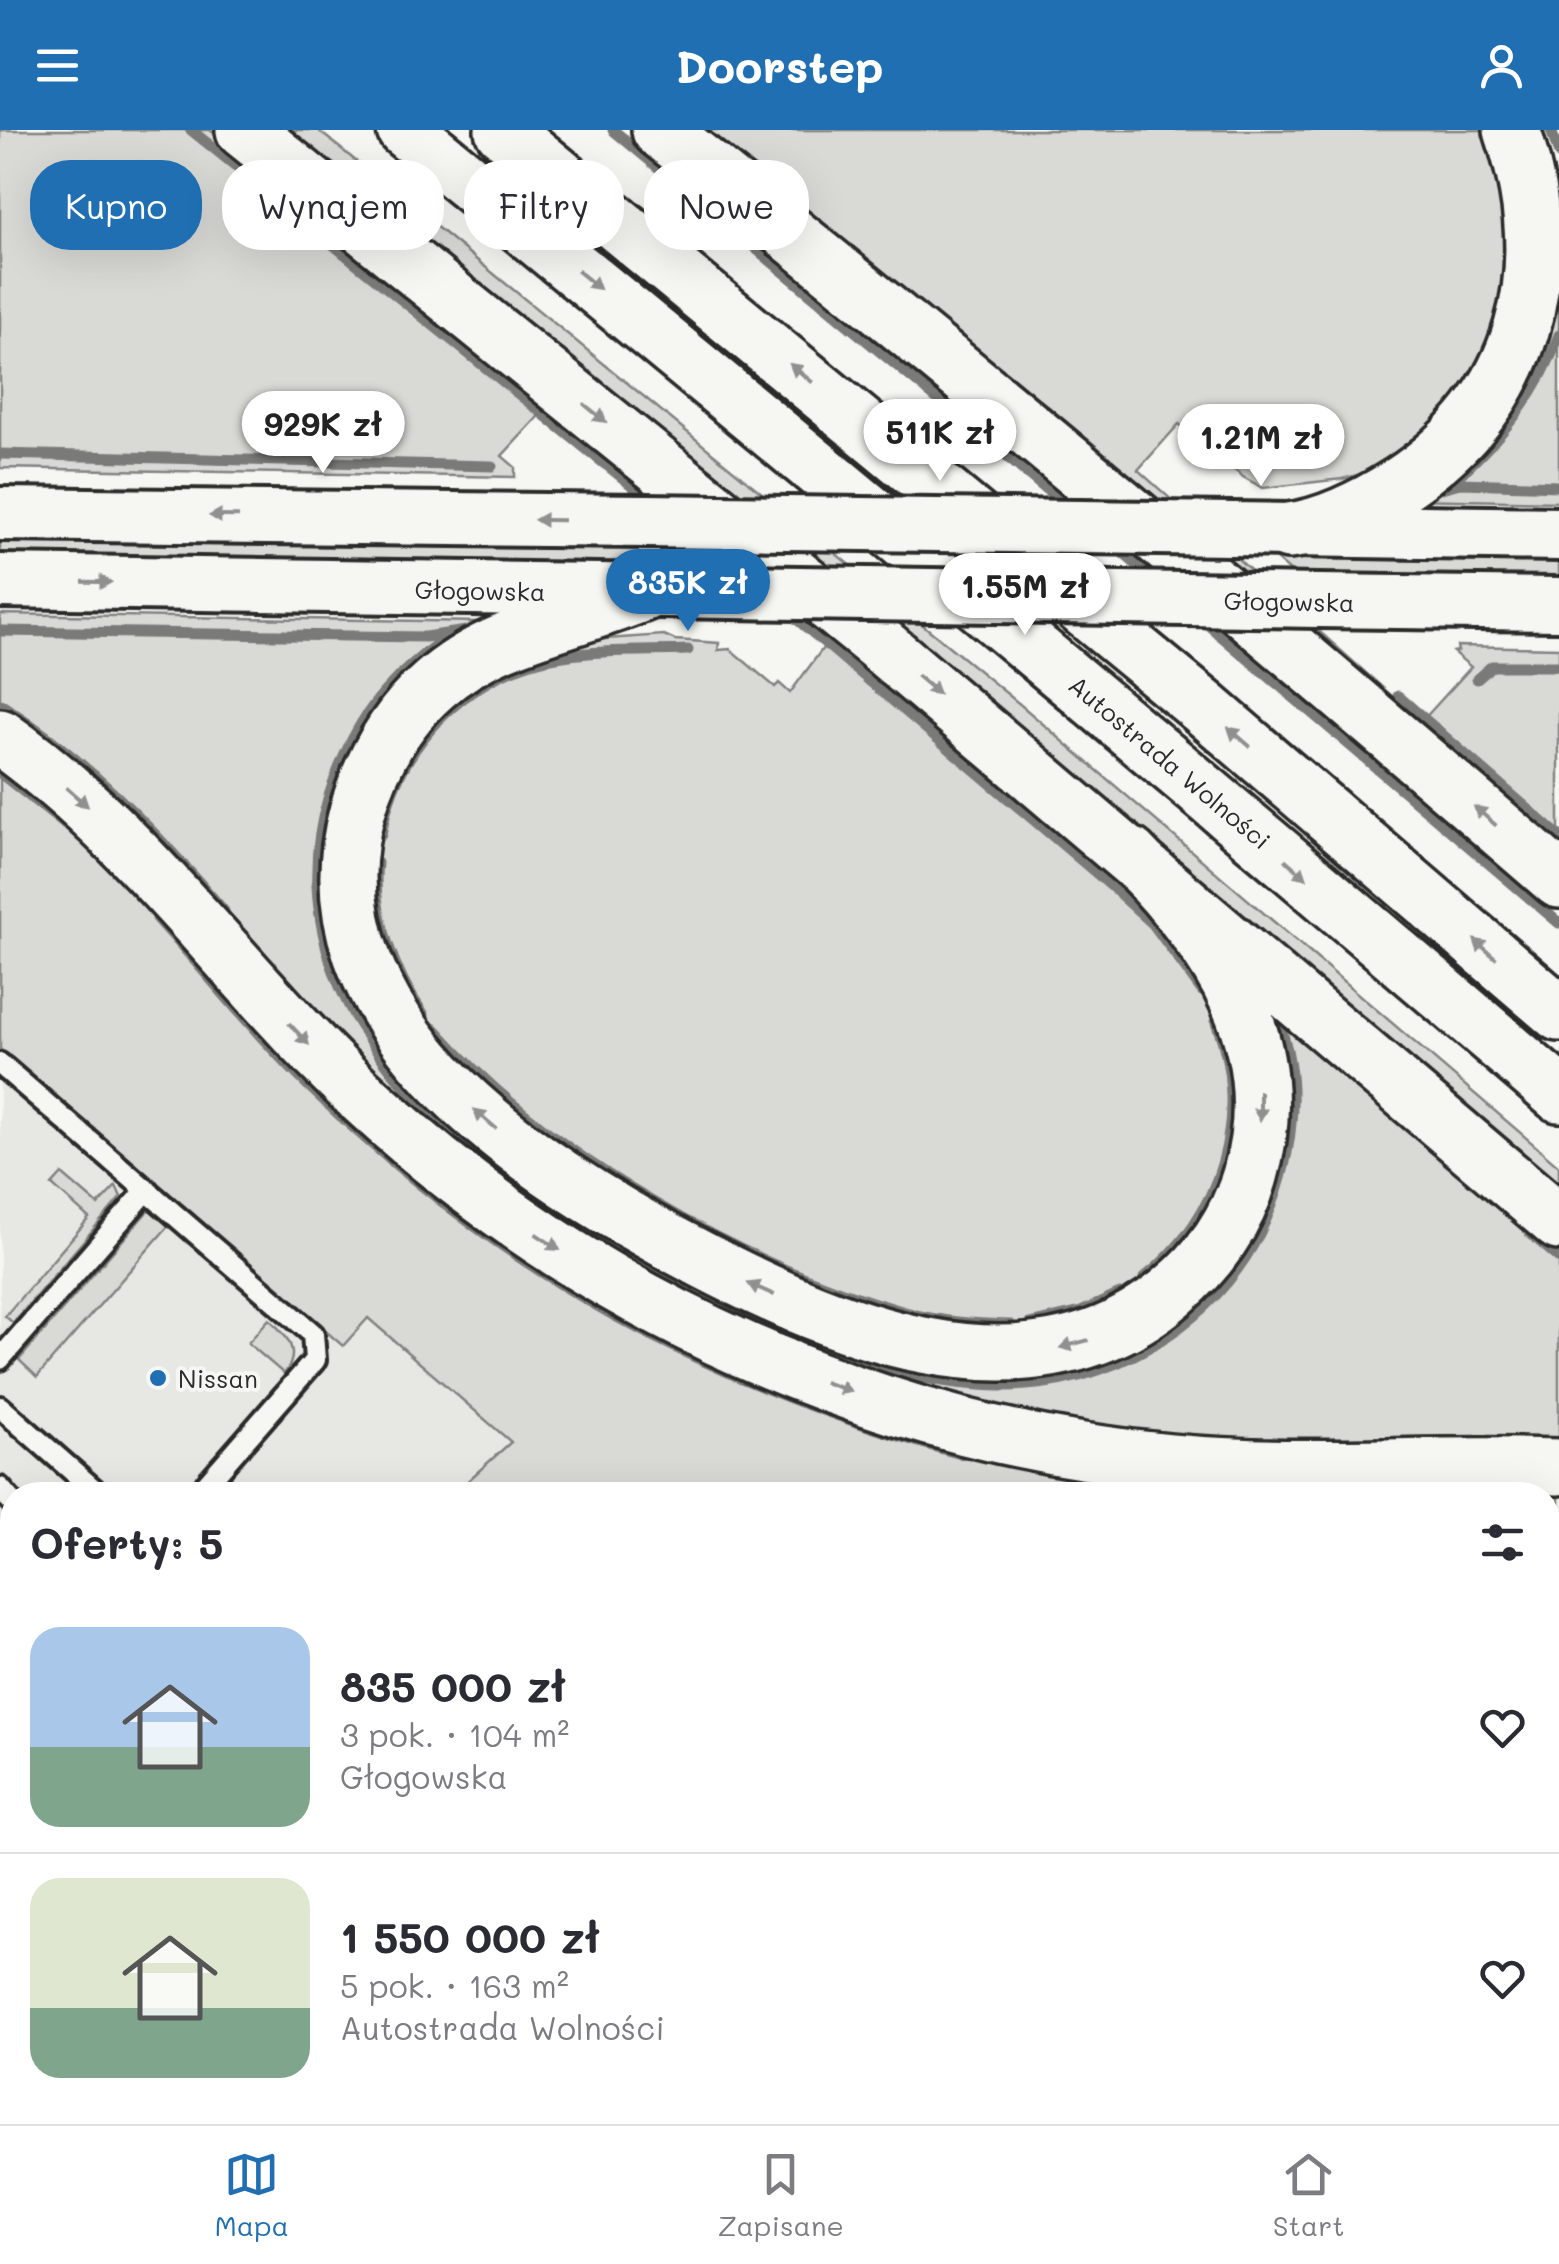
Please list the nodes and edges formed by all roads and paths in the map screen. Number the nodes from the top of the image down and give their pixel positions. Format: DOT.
graph roads {
  1 [pos="244,130"];
  2 [pos="405,130"];
  3 [pos="503,130"];
  4 [pos="660,130"];
  5 [pos="687,130"];
  6 [pos="1512,130"];
  7 [pos="698,160"];
  8 [pos="712,160"];
  9 [pos="809,250"];
  10 [pos="0,514"];
  11 [pos="1289,530"];
  12 [pos="1559,534"];
  13 [pos="0,581"];
  14 [pos="644,593"];
  15 [pos="1559,604"];
  16 [pos="0,737"];
  17 [pos="1130,855"];
  18 [pos="1559,880"];
  19 [pos="1559,1013"];
  20 [pos="0,1064"];
  21 [pos="1559,1094"];
  22 [pos="146,1190"];
  23 [pos="1559,1222"];
  24 [pos="0,1359"];
  25 [pos="0,1408"];
  26 [pos="1559,1468"];
  27 [pos="85,1482"];
  28 [pos="208,1482"];
  1 -- 17 [label="highway, one-way"];
  2 -- 21 [label="highway, Autostrada Wolności, one-way"];
  19 -- 3 [label="highway, one-way"];
  4 -- 7 [label="highway"];
  5 -- 8 [label="highway"];
  6 -- 11 [label="highway"];
  18 -- 9 [label="highway, one-way"];
  11 -- 10 [label="main road, one-way, bridge"];
  11 -- 12 [label="main road"];
  13 -- 14 [label="main road, Głogowska, one-way"];
  14 -- 15 [label="main road, Głogowska, bridge"];
  17 -- 14 [label="highway, one-way"];
  16 -- 26 [label="highway, one-way"];
  17 -- 23 [label="highway"];
  20 -- 22 [label="lane"];
  22 -- 24 [label="lane"];
  22 -- 28 [label="lane"];
  25 -- 27 [label="lane"];
}
